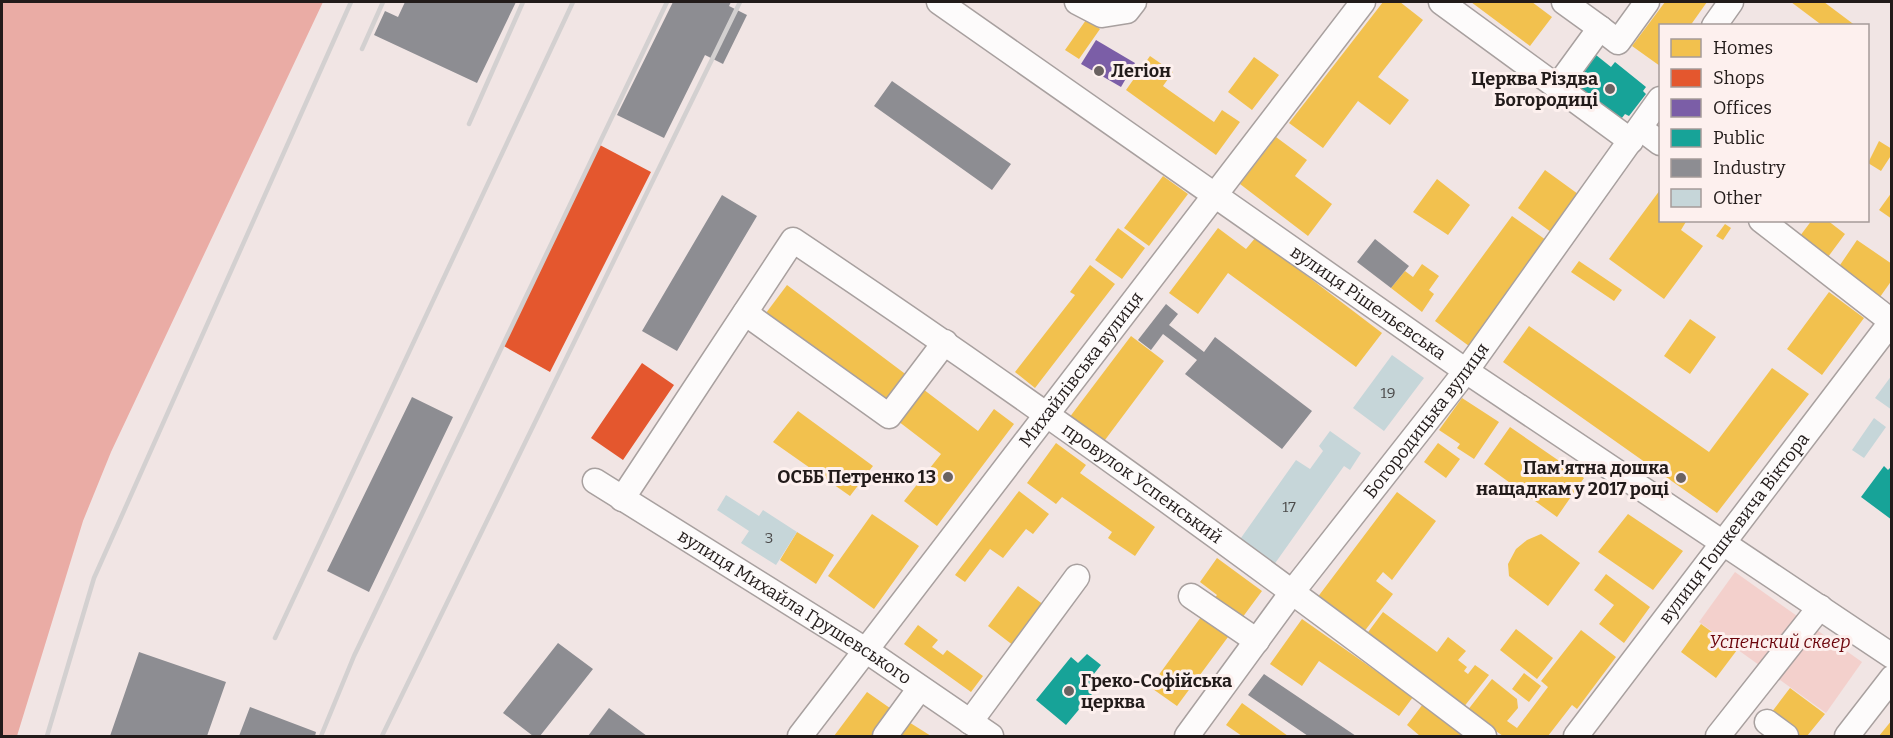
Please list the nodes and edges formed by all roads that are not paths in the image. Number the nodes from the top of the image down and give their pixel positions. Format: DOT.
graph roads {
  1 [pos="939,2"];
  2 [pos="1077,2"];
  3 [pos="1134,2"];
  4 [pos="1363,2"];
  5 [pos="1442,2"];
  6 [pos="1564,2"];
  7 [pos="1647,2"];
  8 [pos="1731,2"];
  9 [pos="1715,24"];
  10 [pos="1600,28"];
  11 [pos="1557,87"];
  12 [pos="1659,100"];
  13 [pos="1636,134"];
  14 [pos="1659,143"];
  15 [pos="1216,195"];
  16 [pos="1764,222"];
  17 [pos="745,313"];
  18 [pos="1891,321"];
  19 [pos="945,342"];
  20 [pos="1466,371"];
  21 [pos="1047,413"];
  22 [pos="595,481"];
  23 [pos="622,499"];
  24 [pos="1724,541"];
  25 [pos="1077,578"];
  26 [pos="1293,591"];
  27 [pos="1191,596"];
  28 [pos="1820,607"];
  29 [pos="1257,641"];
  30 [pos="867,651"];
  31 [pos="1892,656"];
  32 [pos="1892,678"];
  33 [pos="920,688"];
  34 [pos="1767,722"];
  35 [pos="970,723"];
  36 [pos="1855,734"];
  37 [pos="800,736"];
  38 [pos="885,736"];
  39 [pos="991,736"];
  40 [pos="1187,736"];
  41 [pos="1484,736"];
  42 [pos="1576,736"];
  43 [pos="1718,736"];
  44 [pos="1786,736"];
  1 -- 15 [label="street, вулиця Рішельєвська"];
  2 -- 3 [label="street"];
  4 -- 15 [label="street, Михайлівська вулиця"];
  5 -- 11 [label="street"];
  6 -- 10 [label="street"];
  7 -- 10 [label="street"];
  8 -- 9 [label="street"];
  10 -- 11 [label="street"];
  11 -- 13 [label="street"];
  12 -- 13 [label="street, Богородицька вулиця"];
  13 -- 14 [label="street"];
  13 -- 20 [label="street, Богородицька вулиця"];
  15 -- 20 [label="street, вулиця Рішельєвська"];
  15 -- 21 [label="street, Михайлівська вулиця"];
  16 -- 18 [label="street"];
  17 -- 19 [label="street"];
  17 -- 19 [label="street, провулок Успенський"];
  17 -- 23 [label="street"];
  18 -- 24 [label="street, вулиця Гошкевича Віктора"];
  19 -- 21 [label="street, провулок Успенський"];
  20 -- 24 [label="street, вулиця Рішельєвська"];
  20 -- 26 [label="street, Богородицька вулиця"];
  21 -- 26 [label="street, провулок Успенський"];
  21 -- 30 [label="street, Михайлівська вулиця"];
  22 -- 23 [label="street, вулиця Михайла Грушевського"];
  23 -- 30 [label="street, вулиця Михайла Грушевського"];
  24 -- 28 [label="street, вулиця Рішельєвська"];
  24 -- 42 [label="street, вулиця Гошкевича Віктора"];
  25 -- 35 [label="street"];
  26 -- 29 [label="street, Богородицька вулиця"];
  26 -- 41 [label="street, провулок Успенський"];
  27 -- 29 [label="street"];
  28 -- 31 [label="street, вулиця Рішельєвська"];
  28 -- 43 [label="street"];
  29 -- 40 [label="street, Богородицька вулиця"];
  30 -- 33 [label="street, вулиця Михайла Грушевського"];
  30 -- 37 [label="street, Михайлівська вулиця"];
  32 -- 36 [label="street"];
  33 -- 35 [label="street, вулиця Михайла Грушевського"];
  33 -- 38 [label="street"];
  34 -- 44 [label="street"];
  35 -- 39 [label="street, вулиця Михайла Грушевського"];
}
